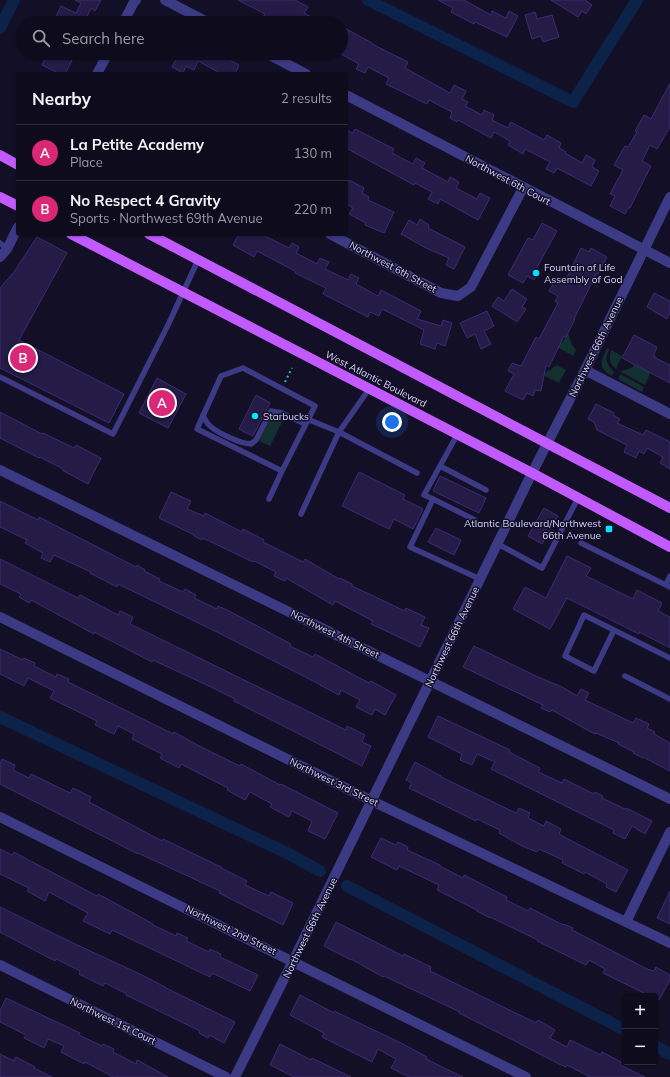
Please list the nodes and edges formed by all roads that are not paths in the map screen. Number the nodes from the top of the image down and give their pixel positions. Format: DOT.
graph roads {
  1 [pos="136,0"];
  2 [pos="165,0"];
  3 [pos="127,16"];
  4 [pos="196,16"];
  5 [pos="104,60"];
  6 [pos="279,60"];
  7 [pos="98,72"];
  8 [pos="302,72"];
  9 [pos="348,96"];
  10 [pos="0,156"];
  11 [pos="16,164"];
  12 [pos="523,188"];
  13 [pos="670,197"];
  14 [pos="1,200"];
  15 [pos="16,205"];
  16 [pos="16,230"];
  17 [pos="75,236"];
  18 [pos="153,236"];
  19 [pos="334,236"];
  20 [pos="3,246"];
  21 [pos="644,250"];
  22 [pos="0,257"];
  23 [pos="198,260"];
  24 [pos="670,263"];
  25 [pos="183,292"];
  26 [pos="585,370"];
  27 [pos="0,377"];
  28 [pos="369,389"];
  29 [pos="670,414"];
  30 [pos="203,415"];
  31 [pos="306,422"];
  32 [pos="340,432"];
  33 [pos="457,435"];
  34 [pos="548,444"];
  35 [pos="440,466"];
  36 [pos="0,470"];
  37 [pos="282,471"];
  38 [pos="417,473"];
  39 [pos="532,474"];
  40 [pos="486,490"];
  41 [pos="578,498"];
  42 [pos="269,499"];
  43 [pos="433,499"];
  44 [pos="670,508"];
  45 [pos="301,514"];
  46 [pos="475,520"];
  47 [pos="581,543"];
  48 [pos="498,544"];
  49 [pos="670,547"];
  50 [pos="670,576"];
  51 [pos="480,579"];
  52 [pos="668,585"];
  53 [pos="0,617"];
  54 [pos="614,630"];
  55 [pos="670,658"];
  56 [pos="625,676"];
  57 [pos="431,681"];
  58 [pos="670,699"];
  59 [pos="670,799"];
  60 [pos="372,801"];
  61 [pos="0,817"];
  62 [pos="670,832"];
  63 [pos="626,922"];
  64 [pos="670,943"];
  65 [pos="293,961"];
  66 [pos="0,965"];
  67 [pos="226,1077"];
  68 [pos="235,1077"];
  69 [pos="526,1077"];
  1 -- 3 [label="street"];
  2 -- 4 [label="street"];
  5 -- 7 [label="street"];
  6 -- 8 [label="street"];
  9 -- 12 [label="street, Northwest 6th Court"];
  10 -- 11 [label="main road"];
  12 -- 19 [label="street, Northwest 6th Street"];
  12 -- 21 [label="street, Northwest 6th Court"];
  13 -- 21 [label="street, Northwest 66th Avenue"];
  14 -- 15 [label="main road"];
  16 -- 20 [label="street"];
  17 -- 25 [label="main road, West Atlantic Boulevard"];
  18 -- 23 [label="main road"];
  20 -- 22 [label="street"];
  21 -- 24 [label="street, Northwest 6th Court"];
  21 -- 26 [label="street, Northwest 66th Avenue"];
  23 -- 25 [label="lane"];
  23 -- 34 [label="main road"];
  25 -- 27 [label="lane"];
  25 -- 28 [label="main road, West Atlantic Boulevard"];
  26 -- 29 [label="street"];
  26 -- 34 [label="street, Northwest 66th Avenue"];
  28 -- 32 [label="lane"];
  28 -- 33 [label="main road, West Atlantic Boulevard"];
  30 -- 31 [label="lane"];
  30 -- 31 [label="lane"];
  30 -- 37 [label="lane"];
  31 -- 32 [label="lane"];
  31 -- 37 [label="lane"];
  32 -- 38 [label="lane"];
  32 -- 45 [label="lane"];
  33 -- 35 [label="lane"];
  33 -- 39 [label="main road, West Atlantic Boulevard"];
  34 -- 39 [label="street, Northwest 66th Avenue"];
  34 -- 44 [label="main road"];
  35 -- 40 [label="lane"];
  35 -- 43 [label="lane"];
  36 -- 57 [label="street, Northwest 4th Street"];
  37 -- 42 [label="lane"];
  39 -- 41 [label="main road, West Atlantic Boulevard"];
  39 -- 48 [label="street, Northwest 66th Avenue"];
  41 -- 48 [label="lane"];
  41 -- 49 [label="main road, West Atlantic Boulevard"];
  43 -- 46 [label="lane"];
  43 -- 51 [label="lane"];
  47 -- 52 [label="lane"];
  48 -- 51 [label="street, Northwest 66th Avenue"];
  50 -- 52 [label="lane"];
  51 -- 57 [label="street, Northwest 66th Avenue"];
  53 -- 60 [label="street, Northwest 3rd Street"];
  54 -- 54 [label="lane"];
  54 -- 55 [label="lane"];
  56 -- 58 [label="lane"];
  57 -- 59 [label="street, Northwest 4th Street"];
  57 -- 60 [label="street, Northwest 66th Avenue"];
  60 -- 63 [label="street, Northwest 3rd Street"];
  60 -- 65 [label="street, Northwest 66th Avenue"];
  61 -- 65 [label="street, Northwest 2nd Street"];
  62 -- 63 [label="street"];
  63 -- 64 [label="street, Northwest 3rd Street"];
  65 -- 68 [label="street, Northwest 66th Avenue"];
  65 -- 69 [label="street, Northwest 2nd Street"];
  66 -- 67 [label="street, Northwest 1st Court"];
}
